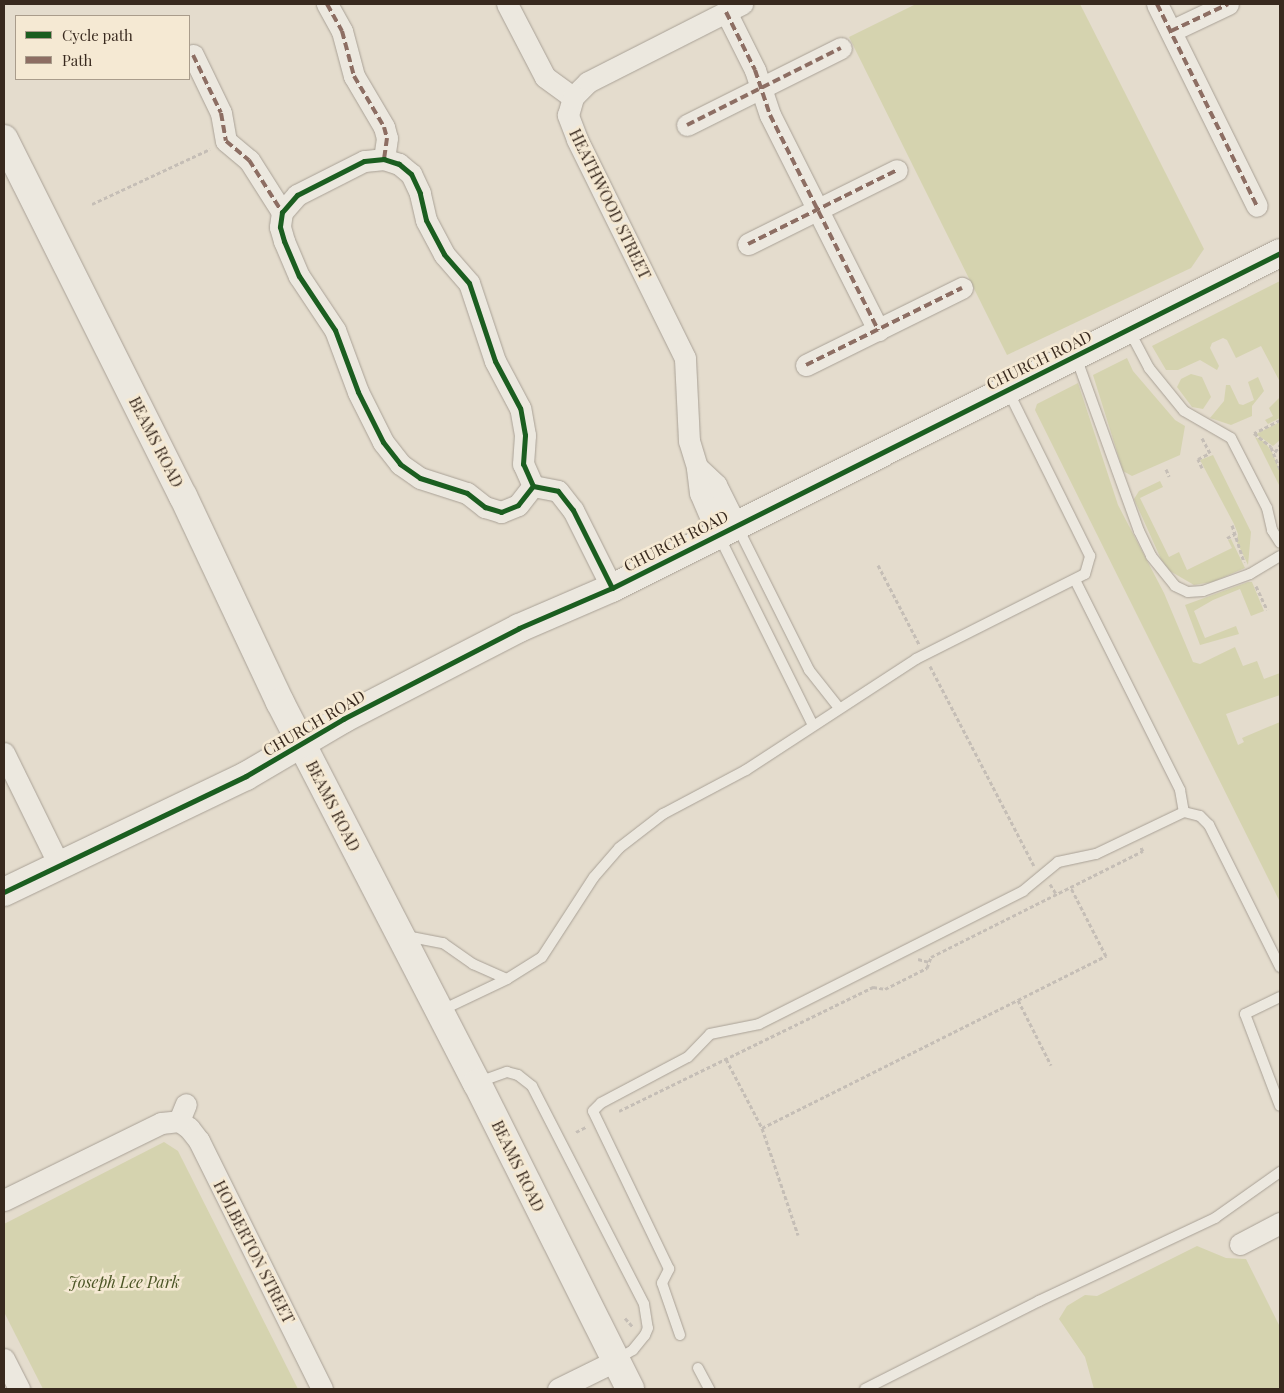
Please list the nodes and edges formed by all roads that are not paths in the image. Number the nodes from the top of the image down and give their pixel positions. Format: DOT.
graph roads {
  1 [pos="327,4"];
  2 [pos="506,4"];
  3 [pos="1157,4"];
  4 [pos="1228,4"];
  5 [pos="734,8"];
  6 [pos="1171,32"];
  7 [pos="841,48"];
  8 [pos="193,55"];
  9 [pos="760,88"];
  10 [pos="573,97"];
  11 [pos="687,125"];
  12 [pos="4,139"];
  13 [pos="384,159"];
  14 [pos="897,170"];
  15 [pos="1258,206"];
  16 [pos="818,210"];
  17 [pos="282,212"];
  18 [pos="748,244"];
  19 [pos="1280,253"];
  20 [pos="962,288"];
  21 [pos="1128,329"];
  22 [pos="878,330"];
  23 [pos="1076,356"];
  24 [pos="806,365"];
  25 [pos="1008,390"];
  26 [pos="533,486"];
  27 [pos="727,530"];
  28 [pos="1280,543"];
  29 [pos="1280,556"];
  30 [pos="1075,580"];
  31 [pos="612,588"];
  32 [pos="839,708"];
  33 [pos="813,725"];
  34 [pos="302,744"];
  35 [pos="4,753"];
  36 [pos="1184,812"];
  37 [pos="59,864"];
  38 [pos="4,892"];
  39 [pos="399,934"];
  40 [pos="1280,966"];
  41 [pos="507,979"];
  42 [pos="1280,997"];
  43 [pos="440,1012"];
  44 [pos="477,1083"];
  45 [pos="1280,1106"];
  46 [pos="1280,1172"];
  47 [pos="4,1200"];
  48 [pos="1280,1223"];
  49 [pos="1240,1244"];
  50 [pos="680,1335"];
  51 [pos="4,1359"];
  52 [pos="615,1361"];
  53 [pos="698,1368"];
  54 [pos="19,1389"];
  55 [pos="322,1389"];
  56 [pos="558,1389"];
  57 [pos="630,1389"];
  58 [pos="709,1389"];
  59 [pos="865,1389"];
  1 -- 13 [label="street"];
  2 -- 10 [label="street"];
  3 -- 6 [label="street"];
  4 -- 6 [label="street"];
  5 -- 9 [label="street"];
  5 -- 10 [label="street"];
  6 -- 15 [label="street"];
  7 -- 9 [label="street"];
  8 -- 17 [label="street"];
  9 -- 11 [label="street"];
  9 -- 16 [label="street"];
  10 -- 27 [label="street, HEATHWOOD STREET"];
  12 -- 34 [label="street, BEAMS ROAD"];
  13 -- 17 [label="street"];
  13 -- 26 [label="street"];
  14 -- 16 [label="street"];
  16 -- 18 [label="street"];
  16 -- 22 [label="street"];
  17 -- 26 [label="street"];
  19 -- 21 [label="street, CHURCH ROAD"];
  20 -- 22 [label="street"];
  21 -- 23 [label="street, CHURCH ROAD"];
  21 -- 28 [label="lane"];
  22 -- 24 [label="street"];
  23 -- 25 [label="street, CHURCH ROAD"];
  23 -- 29 [label="lane"];
  25 -- 27 [label="street, CHURCH ROAD"];
  25 -- 30 [label="lane"];
  26 -- 31 [label="street"];
  27 -- 31 [label="street, CHURCH ROAD"];
  27 -- 32 [label="lane"];
  27 -- 33 [label="lane"];
  30 -- 32 [label="lane"];
  30 -- 36 [label="lane"];
  31 -- 34 [label="street, CHURCH ROAD"];
  32 -- 33 [label="lane"];
  33 -- 41 [label="lane"];
  34 -- 37 [label="street, CHURCH ROAD"];
  34 -- 39 [label="street, BEAMS ROAD"];
  35 -- 37 [label="street"];
  36 -- 40 [label="lane"];
  36 -- 50 [label="lane"];
  37 -- 38 [label="street, CHURCH ROAD"];
  39 -- 41 [label="lane"];
  39 -- 43 [label="street, BEAMS ROAD"];
  41 -- 43 [label="lane"];
  42 -- 45 [label="lane"];
  43 -- 44 [label="street, BEAMS ROAD"];
  44 -- 52 [label="street, BEAMS ROAD"];
  44 -- 52 [label="lane"];
  46 -- 59 [label="lane"];
  47 -- 55 [label="street, HOLBERTON STREET"];
  48 -- 49 [label="street"];
  51 -- 54 [label="street"];
  52 -- 56 [label="street"];
  52 -- 57 [label="street, BEAMS ROAD"];
  53 -- 58 [label="lane"];
}
